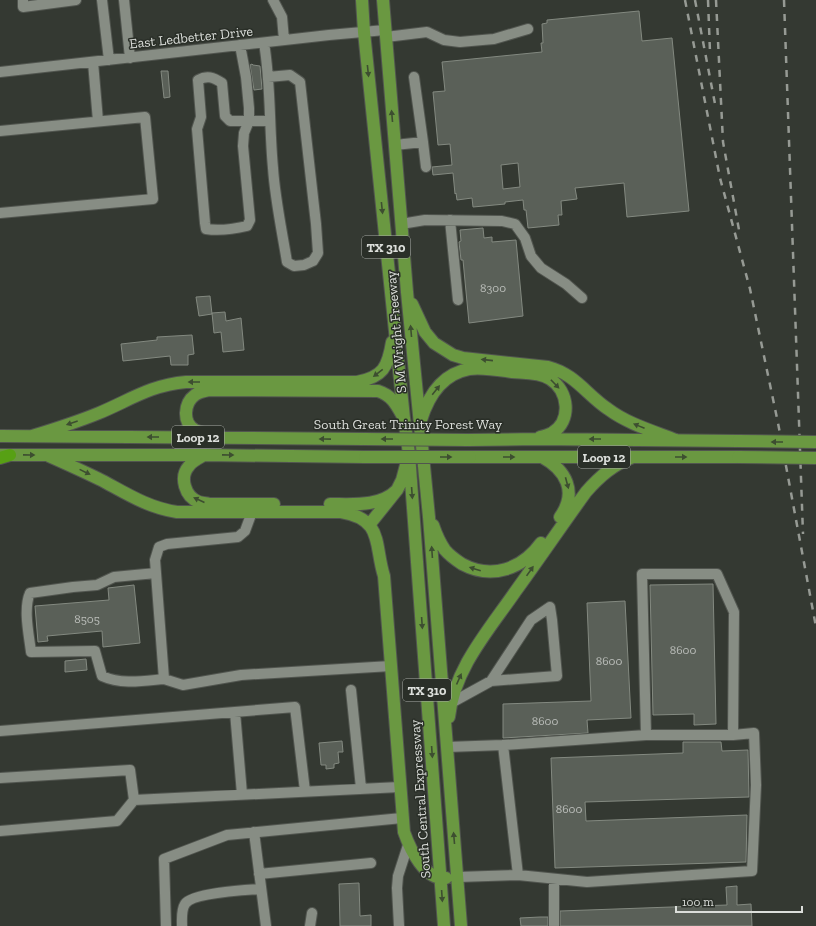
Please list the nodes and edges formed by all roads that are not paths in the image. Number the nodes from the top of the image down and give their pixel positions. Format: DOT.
graph roads {
  1 [pos="23,0"];
  2 [pos="76,0"];
  3 [pos="102,0"];
  4 [pos="124,0"];
  5 [pos="273,0"];
  6 [pos="362,0"];
  7 [pos="383,0"];
  8 [pos="528,29"];
  9 [pos="364,32"];
  10 [pos="385,34"];
  11 [pos="284,40"];
  12 [pos="264,42"];
  13 [pos="240,45"];
  14 [pos="130,58"];
  15 [pos="109,60"];
  16 [pos="93,62"];
  17 [pos="0,72"];
  18 [pos="268,77"];
  19 [pos="414,77"];
  20 [pos="98,121"];
  21 [pos="249,121"];
  22 [pos="270,121"];
  23 [pos="0,131"];
  24 [pos="424,142"];
  25 [pos="395,145"];
  26 [pos="426,167"];
  27 [pos="0,213"];
  28 [pos="450,220"];
  29 [pos="401,224"];
  30 [pos="407,292"];
  31 [pos="582,298"];
  32 [pos="458,300"];
  33 [pos="394,325"];
  34 [pos="404,418"];
  35 [pos="420,425"];
  36 [pos="0,436"];
  37 [pos="32,436"];
  38 [pos="218,438"];
  39 [pos="536,439"];
  40 [pos="676,440"];
  41 [pos="816,442"];
  42 [pos="409,454"];
  43 [pos="205,455"];
  44 [pos="3,456"];
  45 [pos="49,456"];
  46 [pos="541,457"];
  47 [pos="633,457"];
  48 [pos="816,458"];
  49 [pos="397,490"];
  50 [pos="349,504"];
  51 [pos="252,512"];
  52 [pos="429,517"];
  53 [pos="372,522"];
  54 [pos="156,574"];
  55 [pos="391,666"];
  56 [pos="164,679"];
  57 [pos="491,681"];
  58 [pos="351,690"];
  59 [pos="451,703"];
  60 [pos="235,712"];
  61 [pos="0,731"];
  62 [pos="733,734"];
  63 [pos="646,735"];
  64 [pos="503,745"];
  65 [pos="447,746"];
  66 [pos="0,778"];
  67 [pos="400,787"];
  68 [pos="361,788"];
  69 [pos="305,791"];
  70 [pos="242,794"];
  71 [pos="134,800"];
  72 [pos="402,818"];
  73 [pos="0,831"];
  74 [pos="254,832"];
  75 [pos="408,845"];
  76 [pos="371,863"];
  77 [pos="259,874"];
  78 [pos="518,875"];
  79 [pos="458,877"];
  80 [pos="441,879"];
  81 [pos="554,879"];
  82 [pos="261,889"];
  83 [pos="312,913"];
  84 [pos="166,926"];
  85 [pos="182,926"];
  86 [pos="266,926"];
  87 [pos="310,926"];
  88 [pos="399,926"];
  89 [pos="444,926"];
  90 [pos="461,926"];
  91 [pos="554,926"];
  1 -- 2 [label="street"];
  3 -- 15 [label="street"];
  4 -- 14 [label="street"];
  5 -- 11 [label="street"];
  6 -- 9 [label="main road, S M Wright Freeway / TX 310"];
  7 -- 10 [label="main road, S M Wright Freeway / TX 310"];
  8 -- 10 [label="street, East Ledbetter Drive"];
  9 -- 10 [label="street, East Ledbetter Drive"];
  9 -- 11 [label="street, East Ledbetter Drive"];
  9 -- 33 [label="main road, S M Wright Freeway / TX 310, one-way"];
  25 -- 10 [label="main road, S M Wright Freeway / TX 310, one-way"];
  11 -- 12 [label="street, East Ledbetter Drive"];
  12 -- 13 [label="street, East Ledbetter Drive"];
  12 -- 18 [label="street"];
  13 -- 14 [label="street, East Ledbetter Drive"];
  13 -- 21 [label="street"];
  14 -- 15 [label="street, East Ledbetter Drive"];
  15 -- 16 [label="street, East Ledbetter Drive"];
  16 -- 17 [label="street, East Ledbetter Drive"];
  16 -- 20 [label="street"];
  18 -- 22 [label="street"];
  18 -- 22 [label="street"];
  19 -- 24 [label="street"];
  20 -- 23 [label="street"];
  20 -- 27 [label="street"];
  21 -- 21 [label="street"];
  21 -- 22 [label="street"];
  24 -- 25 [label="street"];
  24 -- 26 [label="street"];
  25 -- 29 [label="main road, S M Wright Freeway / TX 310"];
  28 -- 29 [label="street"];
  28 -- 31 [label="street"];
  28 -- 32 [label="street"];
  29 -- 30 [label="main road, S M Wright Freeway / TX 310"];
  35 -- 30 [label="main road, S M Wright Freeway / TX 310, one-way"];
  40 -- 30 [label="main road, one-way"];
  33 -- 34 [label="main road, S M Wright Freeway / TX 310"];
  33 -- 37 [label="main road, one-way"];
  34 -- 38 [label="main road"];
  34 -- 42 [label="main road, S M Wright Freeway / TX 310"];
  35 -- 39 [label="main road, one-way"];
  35 -- 52 [label="main road, S M Wright Freeway / TX 310"];
  36 -- 37 [label="main road, South Great Trinity Forest Way / Loop 12"];
  38 -- 37 [label="main road, South Great Trinity Forest Way / Loop 12, one-way"];
  39 -- 38 [label="main road, South Great Trinity Forest Way / Loop 12, one-way, bridge"];
  40 -- 39 [label="main road, South Great Trinity Forest Way / Loop 12, one-way"];
  41 -- 40 [label="main road, South Great Trinity Forest Way / Loop 12, one-way, bridge"];
  42 -- 49 [label="main road"];
  42 -- 80 [label="main road, South Central Expressway / TX 310, one-way"];
  43 -- 45 [label="main road, Loop 12"];
  43 -- 46 [label="main road, Loop 12, one-way, bridge"];
  50 -- 43 [label="main road, one-way"];
  44 -- 45 [label="main road, Loop 12, one-way"];
  45 -- 51 [label="main road, one-way"];
  46 -- 47 [label="main road, Loop 12"];
  46 -- 52 [label="main road, one-way"];
  47 -- 48 [label="main road, Loop 12, one-way, bridge"];
  59 -- 47 [label="main road, one-way"];
  49 -- 50 [label="main road"];
  49 -- 53 [label="main road"];
  50 -- 53 [label="main road"];
  51 -- 53 [label="main road"];
  51 -- 54 [label="street"];
  65 -- 52 [label="main road, TX 310, one-way"];
  53 -- 55 [label="main road"];
  54 -- 56 [label="street"];
  54 -- 56 [label="street"];
  55 -- 56 [label="street"];
  55 -- 67 [label="main road"];
  57 -- 57 [label="street"];
  57 -- 59 [label="street"];
  58 -- 68 [label="street"];
  59 -- 65 [label="main road"];
  60 -- 61 [label="street"];
  60 -- 69 [label="street"];
  60 -- 70 [label="street"];
  62 -- 63 [label="street"];
  62 -- 63 [label="street"];
  62 -- 81 [label="street"];
  63 -- 64 [label="street"];
  64 -- 65 [label="street"];
  64 -- 78 [label="street"];
  79 -- 65 [label="main road, TX 310, one-way"];
  66 -- 71 [label="street"];
  67 -- 68 [label="street"];
  67 -- 72 [label="main road"];
  68 -- 69 [label="street"];
  69 -- 70 [label="street"];
  70 -- 71 [label="street"];
  71 -- 73 [label="street"];
  72 -- 74 [label="street"];
  72 -- 75 [label="main road"];
  74 -- 77 [label="street"];
  74 -- 84 [label="street"];
  75 -- 80 [label="main road"];
  75 -- 88 [label="street"];
  76 -- 77 [label="street"];
  77 -- 82 [label="street"];
  78 -- 79 [label="street"];
  78 -- 81 [label="street"];
  79 -- 80 [label="main road"];
  79 -- 90 [label="main road, TX 310"];
  80 -- 89 [label="main road, South Central Expressway / TX 310, one-way"];
  81 -- 91 [label="street"];
  82 -- 85 [label="street"];
  82 -- 86 [label="street"];
  83 -- 87 [label="street"];
}
